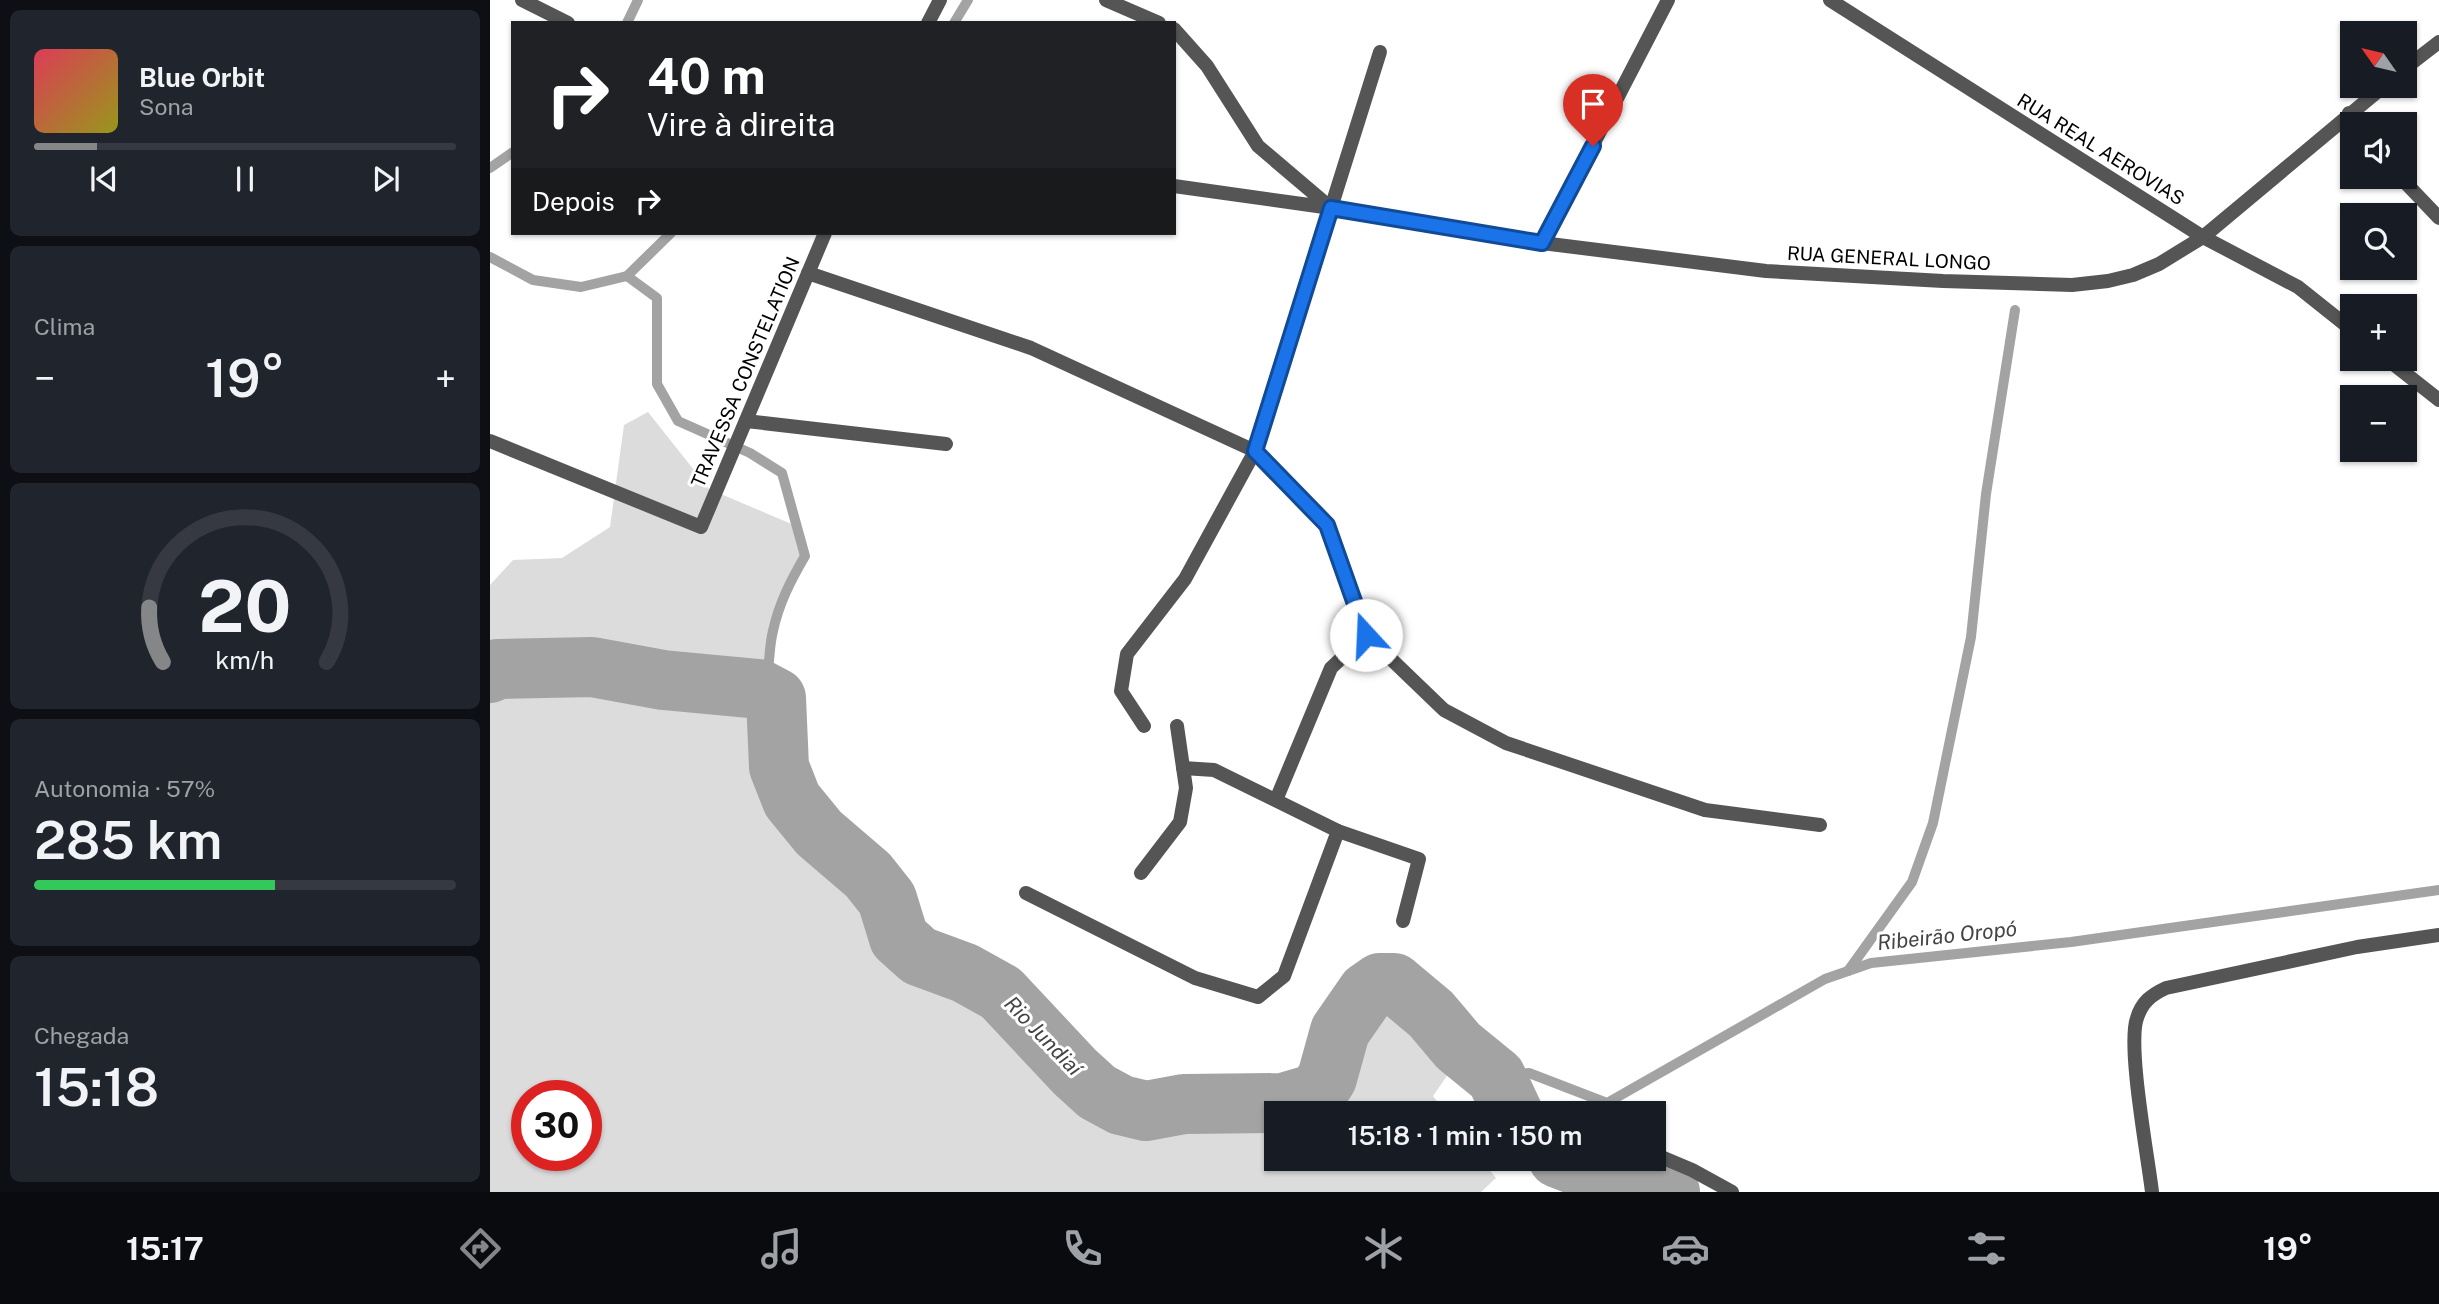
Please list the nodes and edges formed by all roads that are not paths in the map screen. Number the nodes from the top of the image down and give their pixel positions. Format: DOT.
graph roads {
  1 [pos="522,0"];
  2 [pos="940,0"];
  3 [pos="1106,0"];
  4 [pos="1668,0"];
  5 [pos="1830,0"];
  6 [pos="564,21"];
  7 [pos="929,21"];
  8 [pos="1154,21"];
  9 [pos="1176,31"];
  10 [pos="2439,42"];
  11 [pos="1380,52"];
  12 [pos="2417,59"];
  13 [pos="2373,98"];
  14 [pos="2360,112"];
  15 [pos="2340,130"];
  16 [pos="1176,186"];
  17 [pos="2411,189"];
  18 [pos="1331,208"];
  19 [pos="2439,218"];
  20 [pos="824,235"];
  21 [pos="2203,237"];
  22 [pos="1542,243"];
  23 [pos="808,273"];
  24 [pos="2340,320"];
  25 [pos="2402,371"];
  26 [pos="2439,400"];
  27 [pos="746,421"];
  28 [pos="490,441"];
  29 [pos="946,444"];
  30 [pos="1255,451"];
  31 [pos="1366,635"];
  32 [pos="1144,726"];
  33 [pos="1177,726"];
  34 [pos="1183,768"];
  35 [pos="1276,800"];
  36 [pos="1820,825"];
  37 [pos="1338,831"];
  38 [pos="1141,873"];
  39 [pos="1026,893"];
  40 [pos="1403,921"];
  41 [pos="2439,935"];
  42 [pos="1666,1159"];
  43 [pos="1732,1192"];
  44 [pos="2152,1192"];
  1 -- 6 [label="street"];
  2 -- 7 [label="street"];
  3 -- 8 [label="street"];
  4 -- 22 [label="street"];
  5 -- 21 [label="street, RUA REAL AEROVIAS"];
  9 -- 18 [label="street"];
  10 -- 12 [label="street"];
  11 -- 18 [label="street"];
  13 -- 14 [label="street, RUA GENERAL LONGO"];
  15 -- 21 [label="street, RUA GENERAL LONGO"];
  16 -- 18 [label="street, RUA GENERAL LONGO"];
  17 -- 19 [label="street"];
  18 -- 22 [label="street, RUA GENERAL LONGO"];
  18 -- 30 [label="street"];
  20 -- 23 [label="street, TRAVESSA CONSTELATION"];
  21 -- 22 [label="street, RUA GENERAL LONGO"];
  21 -- 24 [label="street, RUA REAL AEROVIAS"];
  23 -- 27 [label="street, TRAVESSA CONSTELATION"];
  23 -- 30 [label="street"];
  25 -- 26 [label="street"];
  27 -- 28 [label="street, TRAVESSA CONSTELATION"];
  27 -- 29 [label="street"];
  30 -- 31 [label="street"];
  30 -- 32 [label="street"];
  31 -- 35 [label="street"];
  31 -- 36 [label="street"];
  33 -- 34 [label="street"];
  34 -- 35 [label="street"];
  34 -- 38 [label="street"];
  35 -- 37 [label="street"];
  37 -- 39 [label="street"];
  37 -- 40 [label="street"];
  41 -- 44 [label="street"];
  42 -- 43 [label="street"];
}
